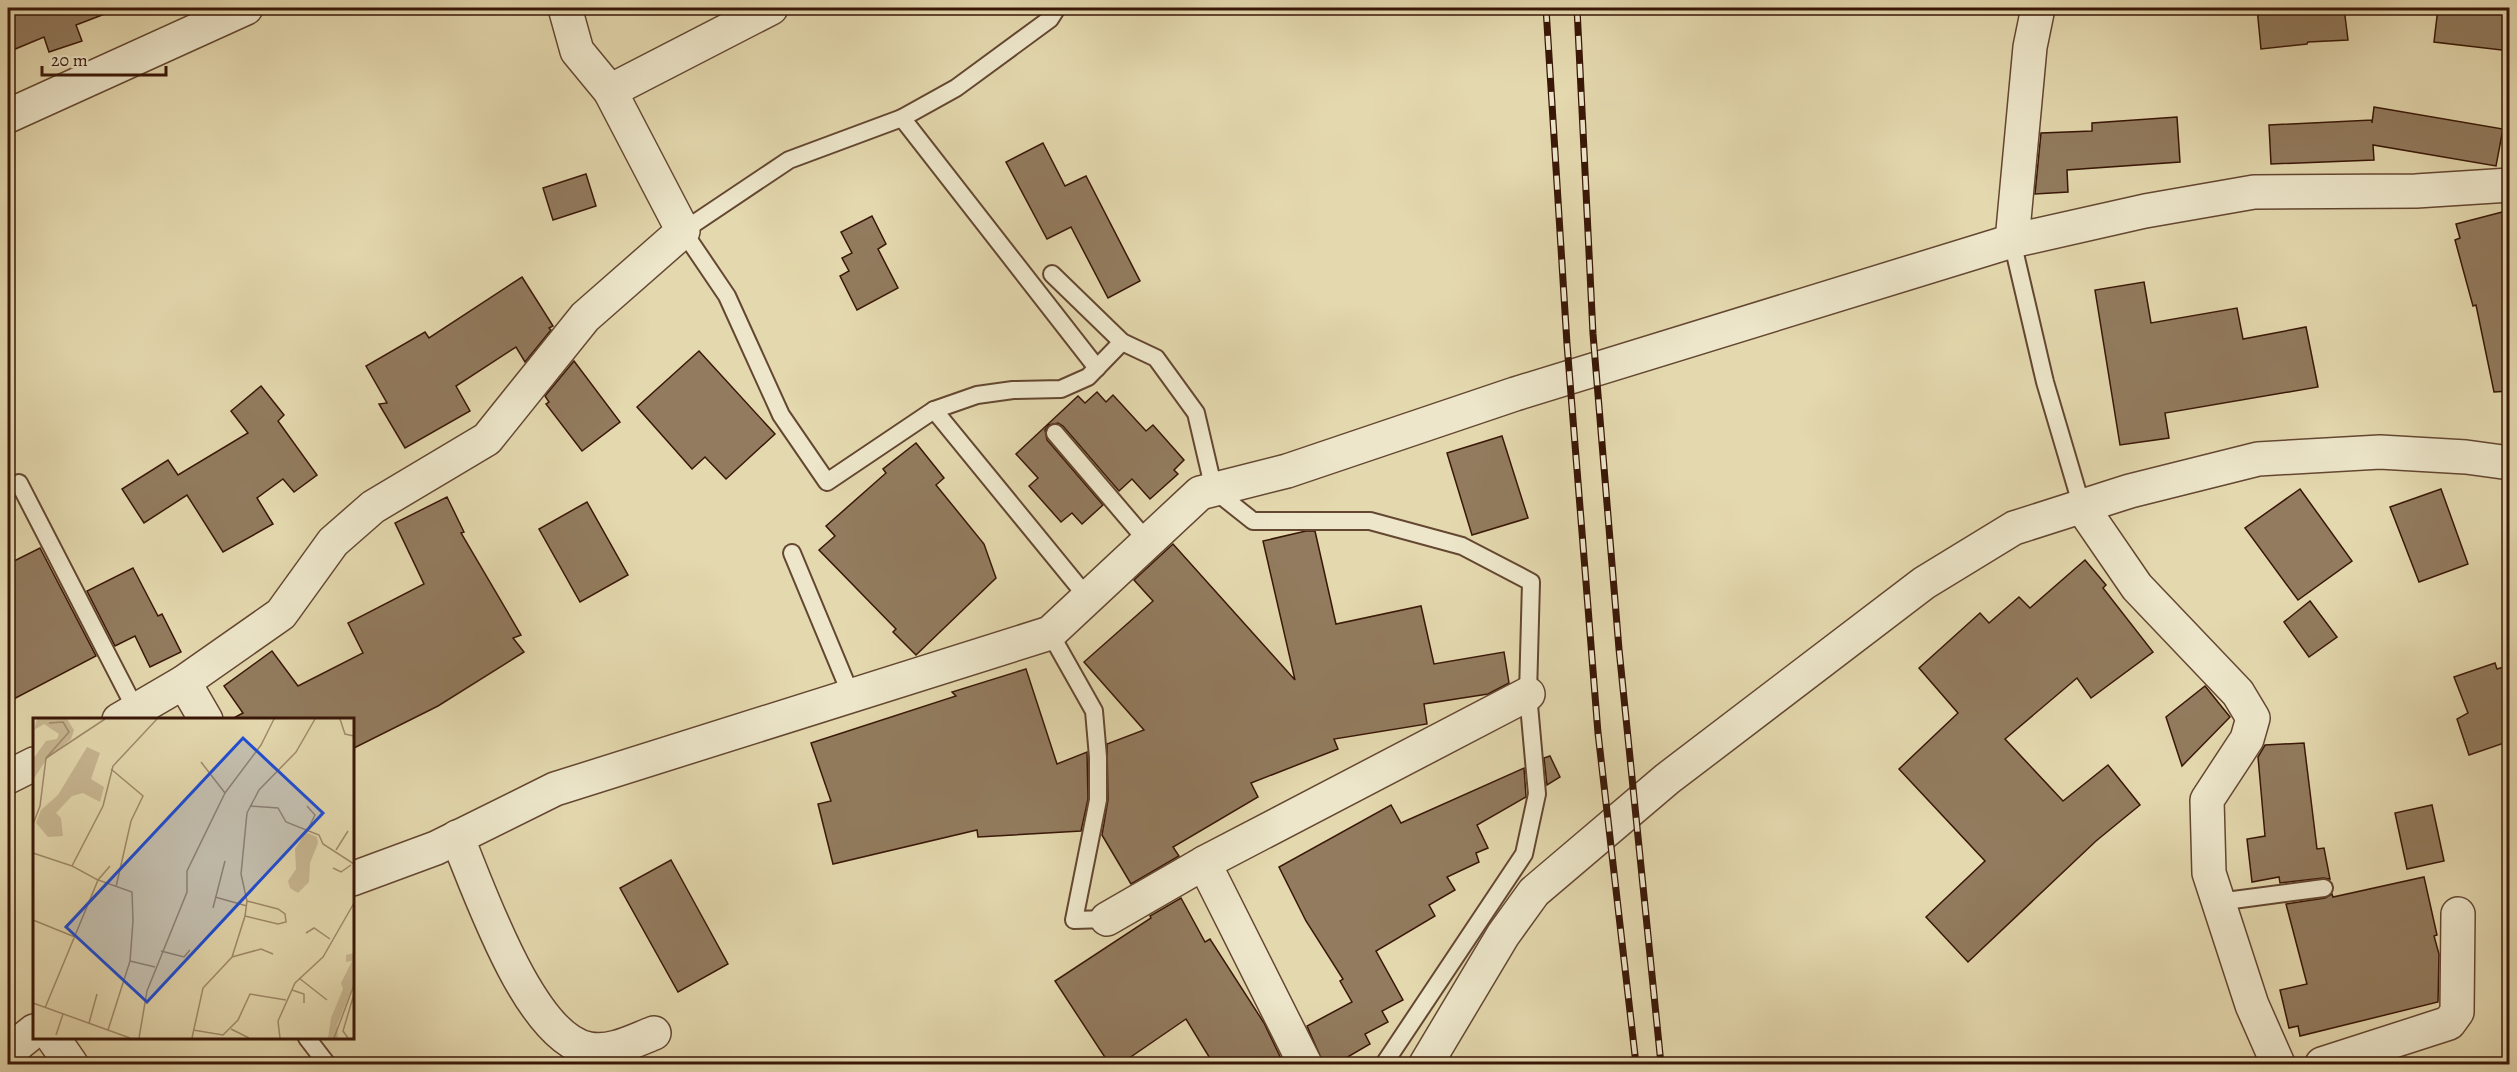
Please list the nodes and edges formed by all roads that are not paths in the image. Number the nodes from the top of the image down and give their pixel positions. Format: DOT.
graph roads {
  1 [pos="246,8"];
  2 [pos="565,8"];
  3 [pos="771,8"];
  4 [pos="1057,8"];
  5 [pos="2038,8"];
  6 [pos="610,91"];
  7 [pos="8,116"];
  8 [pos="902,118"];
  9 [pos="2510,185"];
  10 [pos="683,231"];
  11 [pos="2012,241"];
  12 [pos="1052,274"];
  13 [pos="1122,342"];
  14 [pos="1096,368"];
  15 [pos="934,410"];
  16 [pos="1055,433"];
  17 [pos="2510,463"];
  18 [pos="20,483"];
  19 [pos="1214,490"];
  20 [pos="2082,507"];
  21 [pos="1148,542"];
  22 [pos="792,553"];
  23 [pos="1087,597"];
  24 [pos="1050,633"];
  25 [pos="184,682"];
  26 [pos="1528,694"];
  27 [pos="851,695"];
  28 [pos="127,715"];
  29 [pos="205,718"];
  30 [pos="33,764"];
  31 [pos="8,777"];
  32 [pos="457,837"];
  33 [pos="1204,863"];
  34 [pos="354,878"];
  35 [pos="2324,888"];
  36 [pos="2218,902"];
  37 [pos="2457,914"];
  38 [pos="1107,919"];
  39 [pos="33,1031"];
  40 [pos="654,1032"];
  41 [pos="54,1039"];
  42 [pos="308,1039"];
  43 [pos="8,1052"];
  44 [pos="71,1065"];
  45 [pos="327,1065"];
  46 [pos="1305,1065"];
  47 [pos="1384,1065"];
  48 [pos="1426,1065"];
  49 [pos="2278,1065"];
  50 [pos="2322,1065"];
  1 -- 7 [label="street"];
  2 -- 6 [label="street"];
  3 -- 6 [label="street"];
  4 -- 8 [label="lane"];
  5 -- 11 [label="street"];
  6 -- 10 [label="street"];
  8 -- 10 [label="lane"];
  8 -- 14 [label="lane"];
  9 -- 11 [label="street"];
  10 -- 15 [label="lane"];
  10 -- 25 [label="street"];
  11 -- 19 [label="street"];
  11 -- 20 [label="lane"];
  12 -- 13 [label="lane"];
  13 -- 14 [label="lane"];
  13 -- 19 [label="lane"];
  14 -- 15 [label="lane"];
  15 -- 23 [label="lane"];
  16 -- 21 [label="lane"];
  17 -- 20 [label="street"];
  18 -- 28 [label="lane"];
  19 -- 21 [label="street"];
  19 -- 26 [label="lane"];
  20 -- 36 [label="street"];
  20 -- 48 [label="street"];
  21 -- 23 [label="street"];
  22 -- 27 [label="lane"];
  23 -- 24 [label="street"];
  24 -- 27 [label="street"];
  24 -- 38 [label="lane"];
  25 -- 28 [label="street"];
  25 -- 29 [label="street"];
  26 -- 33 [label="street"];
  26 -- 47 [label="lane"];
  27 -- 32 [label="street"];
  30 -- 31 [label="street"];
  32 -- 34 [label="street"];
  32 -- 40 [label="street"];
  33 -- 38 [label="street"];
  33 -- 46 [label="street"];
  35 -- 36 [label="lane"];
  36 -- 49 [label="street"];
  37 -- 50 [label="street"];
  39 -- 43 [label="street"];
  41 -- 44 [label="street"];
  42 -- 45 [label="lane"];
}
